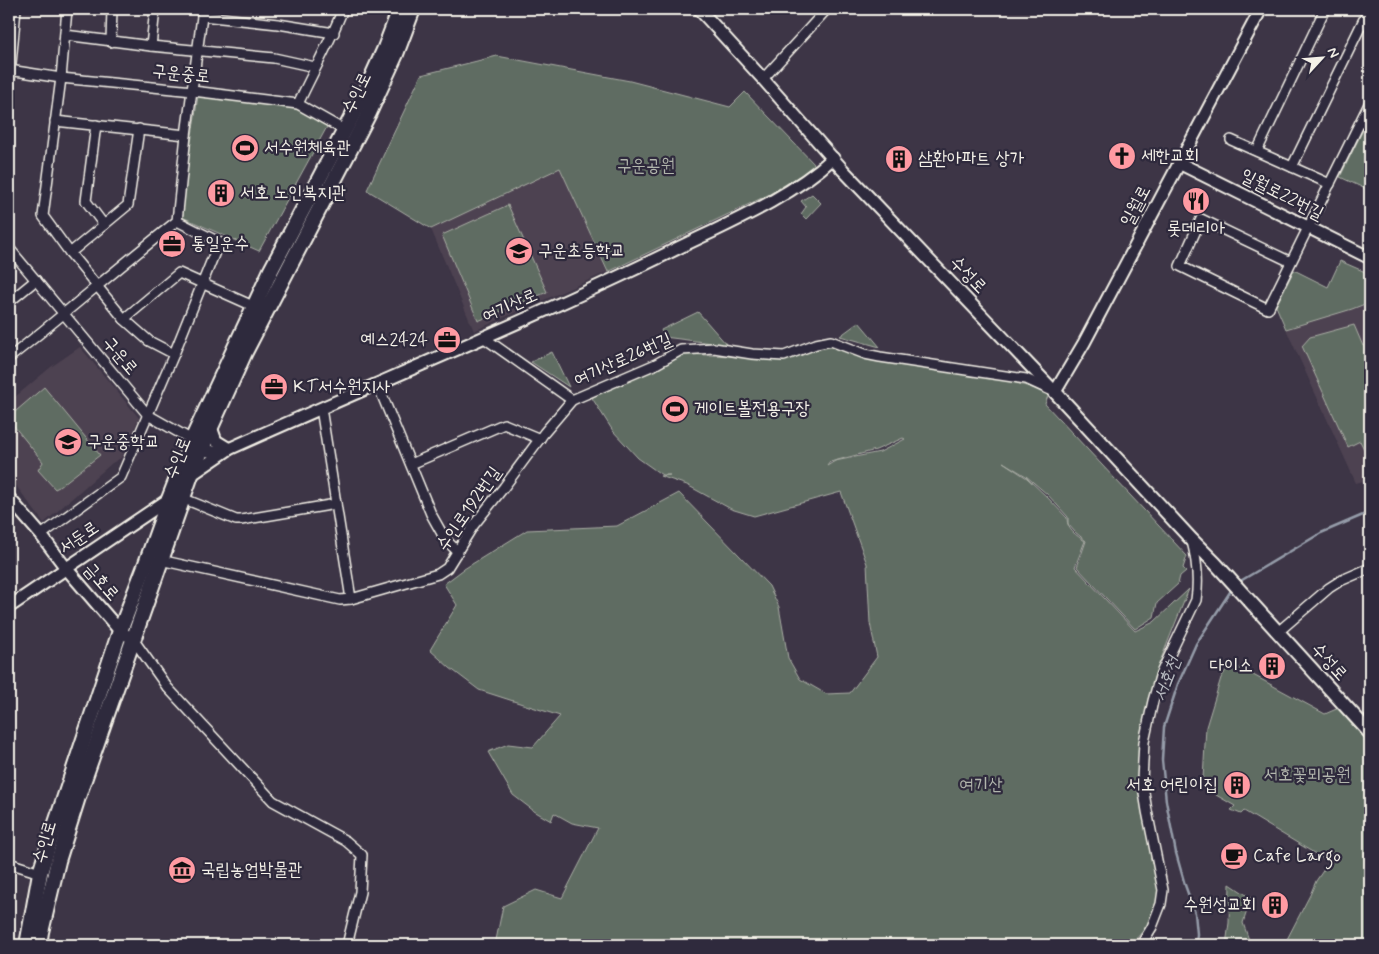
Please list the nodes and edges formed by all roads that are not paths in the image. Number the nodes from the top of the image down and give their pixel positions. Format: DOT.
graph roads {
  1 [pos="16,9"];
  2 [pos="67,9"];
  3 [pos="112,9"];
  4 [pos="155,9"];
  5 [pos="343,9"];
  6 [pos="400,9"];
  7 [pos="413,9"];
  8 [pos="699,9"];
  9 [pos="827,9"];
  10 [pos="1261,9"];
  11 [pos="1325,9"];
  12 [pos="1370,9"];
  13 [pos="203,12"];
  14 [pos="334,33"];
  15 [pos="65,35"];
  16 [pos="111,42"];
  17 [pos="151,46"];
  18 [pos="198,51"];
  19 [pos="315,67"];
  20 [pos="10,70"];
  21 [pos="61,78"];
  22 [pos="763,78"];
  23 [pos="9,86"];
  24 [pos="193,91"];
  25 [pos="1370,102"];
  26 [pos="298,104"];
  27 [pos="55,121"];
  28 [pos="96,124"];
  29 [pos="139,129"];
  30 [pos="344,130"];
  31 [pos="186,135"];
  32 [pos="1231,140"];
  33 [pos="1257,151"];
  34 [pos="833,158"];
  35 [pos="1179,163"];
  36 [pos="1292,167"];
  37 [pos="1330,184"];
  38 [pos="177,221"];
  39 [pos="104,225"];
  40 [pos="1308,227"];
  41 [pos="9,248"];
  42 [pos="70,253"];
  43 [pos="1370,258"];
  44 [pos="1291,262"];
  45 [pos="36,280"];
  46 [pos="203,284"];
  47 [pos="97,286"];
  48 [pos="9,302"];
  49 [pos="253,306"];
  50 [pos="64,314"];
  51 [pos="124,319"];
  52 [pos="484,337"];
  53 [pos="174,354"];
  54 [pos="9,358"];
  55 [pos="377,383"];
  56 [pos="1055,392"];
  57 [pos="572,400"];
  58 [pos="321,408"];
  59 [pos="148,414"];
  60 [pos="211,427"];
  61 [pos="540,439"];
  62 [pos="197,444"];
  63 [pos="229,449"];
  64 [pos="411,464"];
  65 [pos="191,475"];
  66 [pos="9,498"];
  67 [pos="176,499"];
  68 [pos="336,504"];
  69 [pos="13,511"];
  70 [pos="41,535"];
  71 [pos="1192,540"];
  72 [pos="458,552"];
  73 [pos="160,560"];
  74 [pos="66,568"];
  75 [pos="1370,568"];
  76 [pos="351,599"];
  77 [pos="9,606"];
  78 [pos="120,631"];
  79 [pos="1278,632"];
  80 [pos="133,639"];
  81 [pos="1370,733"];
  82 [pos="9,863"];
  83 [pos="40,873"];
  84 [pos="27,945"];
  85 [pos="39,945"];
  86 [pos="349,945"];
  87 [pos="1141,945"];
  1 -- 20 [label="street"];
  2 -- 15 [label="street"];
  3 -- 16 [label="street"];
  4 -- 17 [label="street"];
  5 -- 14 [label="street"];
  6 -- 30 [label="main road, 수인로"];
  7 -- 60 [label="main road, 수인로"];
  8 -- 22 [label="street, 수성로"];
  9 -- 22 [label="street"];
  10 -- 35 [label="street, 일월로"];
  11 -- 33 [label="street"];
  12 -- 36 [label="street"];
  13 -- 14 [label="street"];
  13 -- 18 [label="street"];
  14 -- 19 [label="street"];
  15 -- 16 [label="street"];
  15 -- 21 [label="street"];
  16 -- 17 [label="street"];
  17 -- 18 [label="street"];
  18 -- 19 [label="street"];
  18 -- 24 [label="street"];
  19 -- 26 [label="street"];
  20 -- 21 [label="street, 구운중로"];
  20 -- 23 [label="street"];
  21 -- 24 [label="street, 구운중로"];
  21 -- 27 [label="street"];
  22 -- 34 [label="street, 수성로"];
  24 -- 26 [label="street, 구운중로"];
  24 -- 31 [label="street"];
  25 -- 37 [label="street"];
  26 -- 30 [label="street, 구운중로"];
  27 -- 28 [label="street"];
  27 -- 42 [label="street"];
  28 -- 29 [label="street"];
  28 -- 39 [label="street"];
  29 -- 31 [label="street"];
  29 -- 39 [label="street"];
  30 -- 49 [label="main road, 수인로"];
  31 -- 38 [label="street"];
  32 -- 33 [label="street"];
  33 -- 36 [label="street"];
  34 -- 52 [label="street, 여기산로"];
  34 -- 56 [label="street, 수성로"];
  35 -- 40 [label="street, 일월로22번길"];
  35 -- 56 [label="street, 일월로"];
  36 -- 37 [label="street"];
  37 -- 40 [label="street"];
  38 -- 46 [label="street"];
  38 -- 47 [label="street"];
  39 -- 42 [label="street"];
  40 -- 43 [label="street, 일월로22번길"];
  40 -- 44 [label="street"];
  41 -- 45 [label="street, 구운로"];
  42 -- 47 [label="street"];
  44 -- 44 [label="street"];
  45 -- 48 [label="street"];
  45 -- 50 [label="street, 구운로"];
  46 -- 49 [label="street"];
  46 -- 51 [label="street"];
  46 -- 53 [label="street"];
  47 -- 50 [label="street"];
  47 -- 51 [label="street"];
  49 -- 62 [label="main road, 수인로"];
  50 -- 54 [label="street"];
  50 -- 59 [label="street, 구운로"];
  51 -- 53 [label="street"];
  52 -- 55 [label="street, 여기산로"];
  52 -- 57 [label="street, 여기산로26번길"];
  53 -- 59 [label="street"];
  55 -- 58 [label="street, 여기산로"];
  55 -- 64 [label="street"];
  56 -- 57 [label="street, 여기산로26번길"];
  56 -- 71 [label="main road, 수성로"];
  57 -- 61 [label="street, 수인로192번길"];
  58 -- 63 [label="street, 여기산로"];
  58 -- 68 [label="street"];
  59 -- 62 [label="street, 구운로"];
  59 -- 70 [label="street"];
  60 -- 62 [label="main road, 수인로"];
  60 -- 63 [label="street"];
  61 -- 64 [label="street"];
  61 -- 72 [label="street, 수인로192번길"];
  62 -- 63 [label="street, 여기산로"];
  62 -- 65 [label="main road, 수인로"];
  62 -- 67 [label="main road, 수인로"];
  63 -- 65 [label="street"];
  64 -- 72 [label="street"];
  65 -- 67 [label="main road, 수인로"];
  66 -- 69 [label="street, 금호로"];
  67 -- 68 [label="street"];
  67 -- 73 [label="main road, 수인로"];
  67 -- 74 [label="street, 서둔로"];
  67 -- 78 [label="main road, 수인로"];
  68 -- 76 [label="street"];
  69 -- 70 [label="street, 금호로"];
  70 -- 74 [label="street, 금호로"];
  71 -- 79 [label="main road, 수성로"];
  71 -- 87 [label="street"];
  72 -- 76 [label="street, 수인로192번길"];
  73 -- 76 [label="street, 수인로192번길"];
  73 -- 80 [label="main road, 수인로"];
  74 -- 77 [label="street, 서둔로"];
  74 -- 78 [label="street, 금호로"];
  75 -- 79 [label="street"];
  78 -- 80 [label="street, 금호로"];
  78 -- 83 [label="main road, 수인로"];
  79 -- 81 [label="main road, 수성로"];
  80 -- 85 [label="main road, 수인로"];
  80 -- 86 [label="street"];
  82 -- 83 [label="street"];
  83 -- 84 [label="main road, 수인로"];
}
